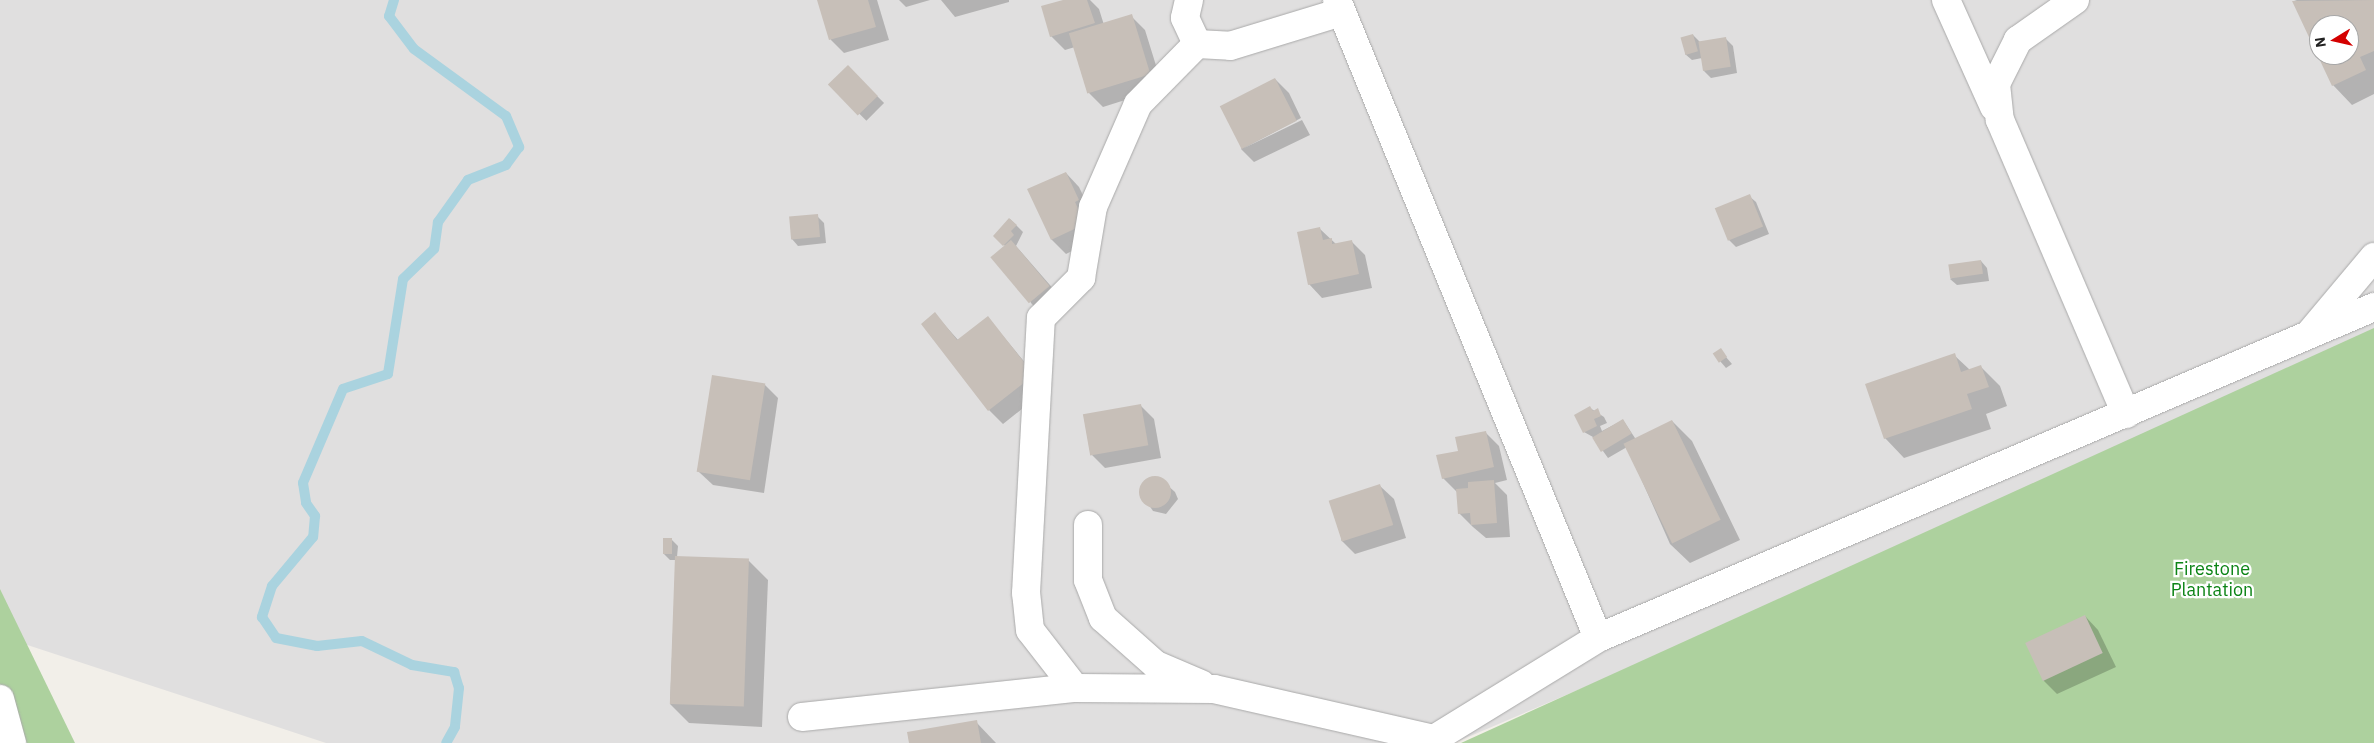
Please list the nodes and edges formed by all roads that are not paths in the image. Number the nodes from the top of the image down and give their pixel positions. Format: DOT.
graph roads {
  1 [pos="1189,0"];
  2 [pos="1946,0"];
  3 [pos="2075,0"];
  4 [pos="1339,6"];
  5 [pos="1197,44"];
  6 [pos="2000,120"];
  7 [pos="2374,257"];
  8 [pos="2374,307"];
  9 [pos="2307,337"];
  10 [pos="2126,414"];
  11 [pos="1088,525"];
  12 [pos="1598,638"];
  13 [pos="1075,688"];
  14 [pos="1214,689"];
  15 [pos="0,698"];
  16 [pos="802,717"];
  17 [pos="1434,741"];
  18 [pos="12,743"];
  1 -- 5 [label="street"];
  2 -- 6 [label="street"];
  3 -- 6 [label="street"];
  4 -- 5 [label="street"];
  4 -- 12 [label="street"];
  5 -- 13 [label="street"];
  6 -- 10 [label="street"];
  7 -- 9 [label="street"];
  8 -- 9 [label="street"];
  9 -- 10 [label="street"];
  10 -- 12 [label="street"];
  11 -- 14 [label="street"];
  12 -- 17 [label="street"];
  13 -- 14 [label="street"];
  13 -- 16 [label="street"];
  14 -- 17 [label="street"];
  15 -- 18 [label="street"];
}
